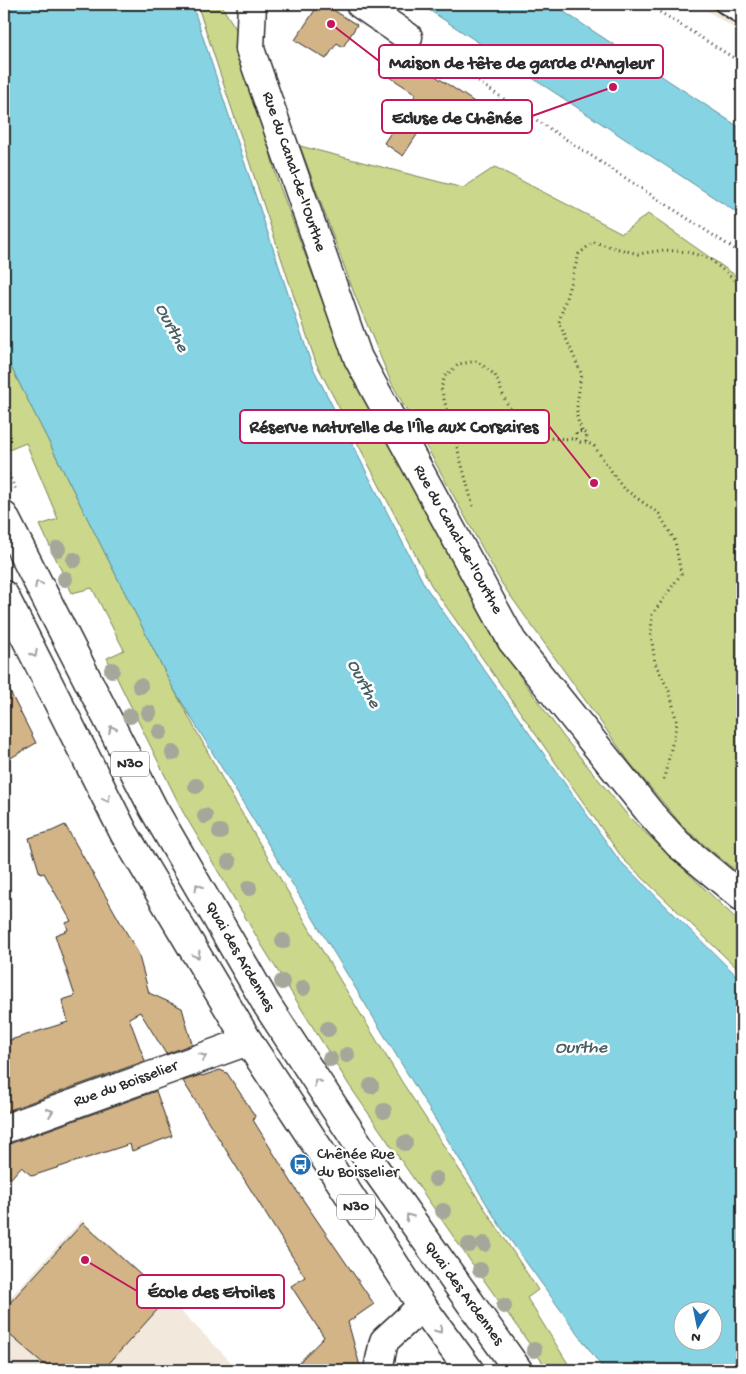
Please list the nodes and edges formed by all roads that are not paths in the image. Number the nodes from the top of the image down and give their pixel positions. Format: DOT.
graph roads {
  1 [pos="252,4"];
  2 [pos="360,4"];
  3 [pos="722,4"];
  4 [pos="742,17"];
  5 [pos="408,37"];
  6 [pos="12,507"];
  7 [pos="4,595"];
  8 [pos="742,897"];
  9 [pos="248,1041"];
  10 [pos="4,1129"];
  11 [pos="422,1306"];
  12 [pos="380,1370"];
  13 [pos="469,1370"];
  14 [pos="518,1370"];
  1 -- 8 [label="main road, Rue du Canal-de-l'Ourthe"];
  2 -- 5 [label="main road"];
  3 -- 4 [label="lane"];
  14 -- 6 [label="main road, Quai des Ardennes / N30, one-way"];
  7 -- 9 [label="main road, N30, one-way"];
  10 -- 9 [label="main road, Rue du Boisselier, one-way"];
  9 -- 11 [label="main road, N30"];
  11 -- 12 [label="main road"];
  11 -- 13 [label="main road, N30, one-way"];
}
